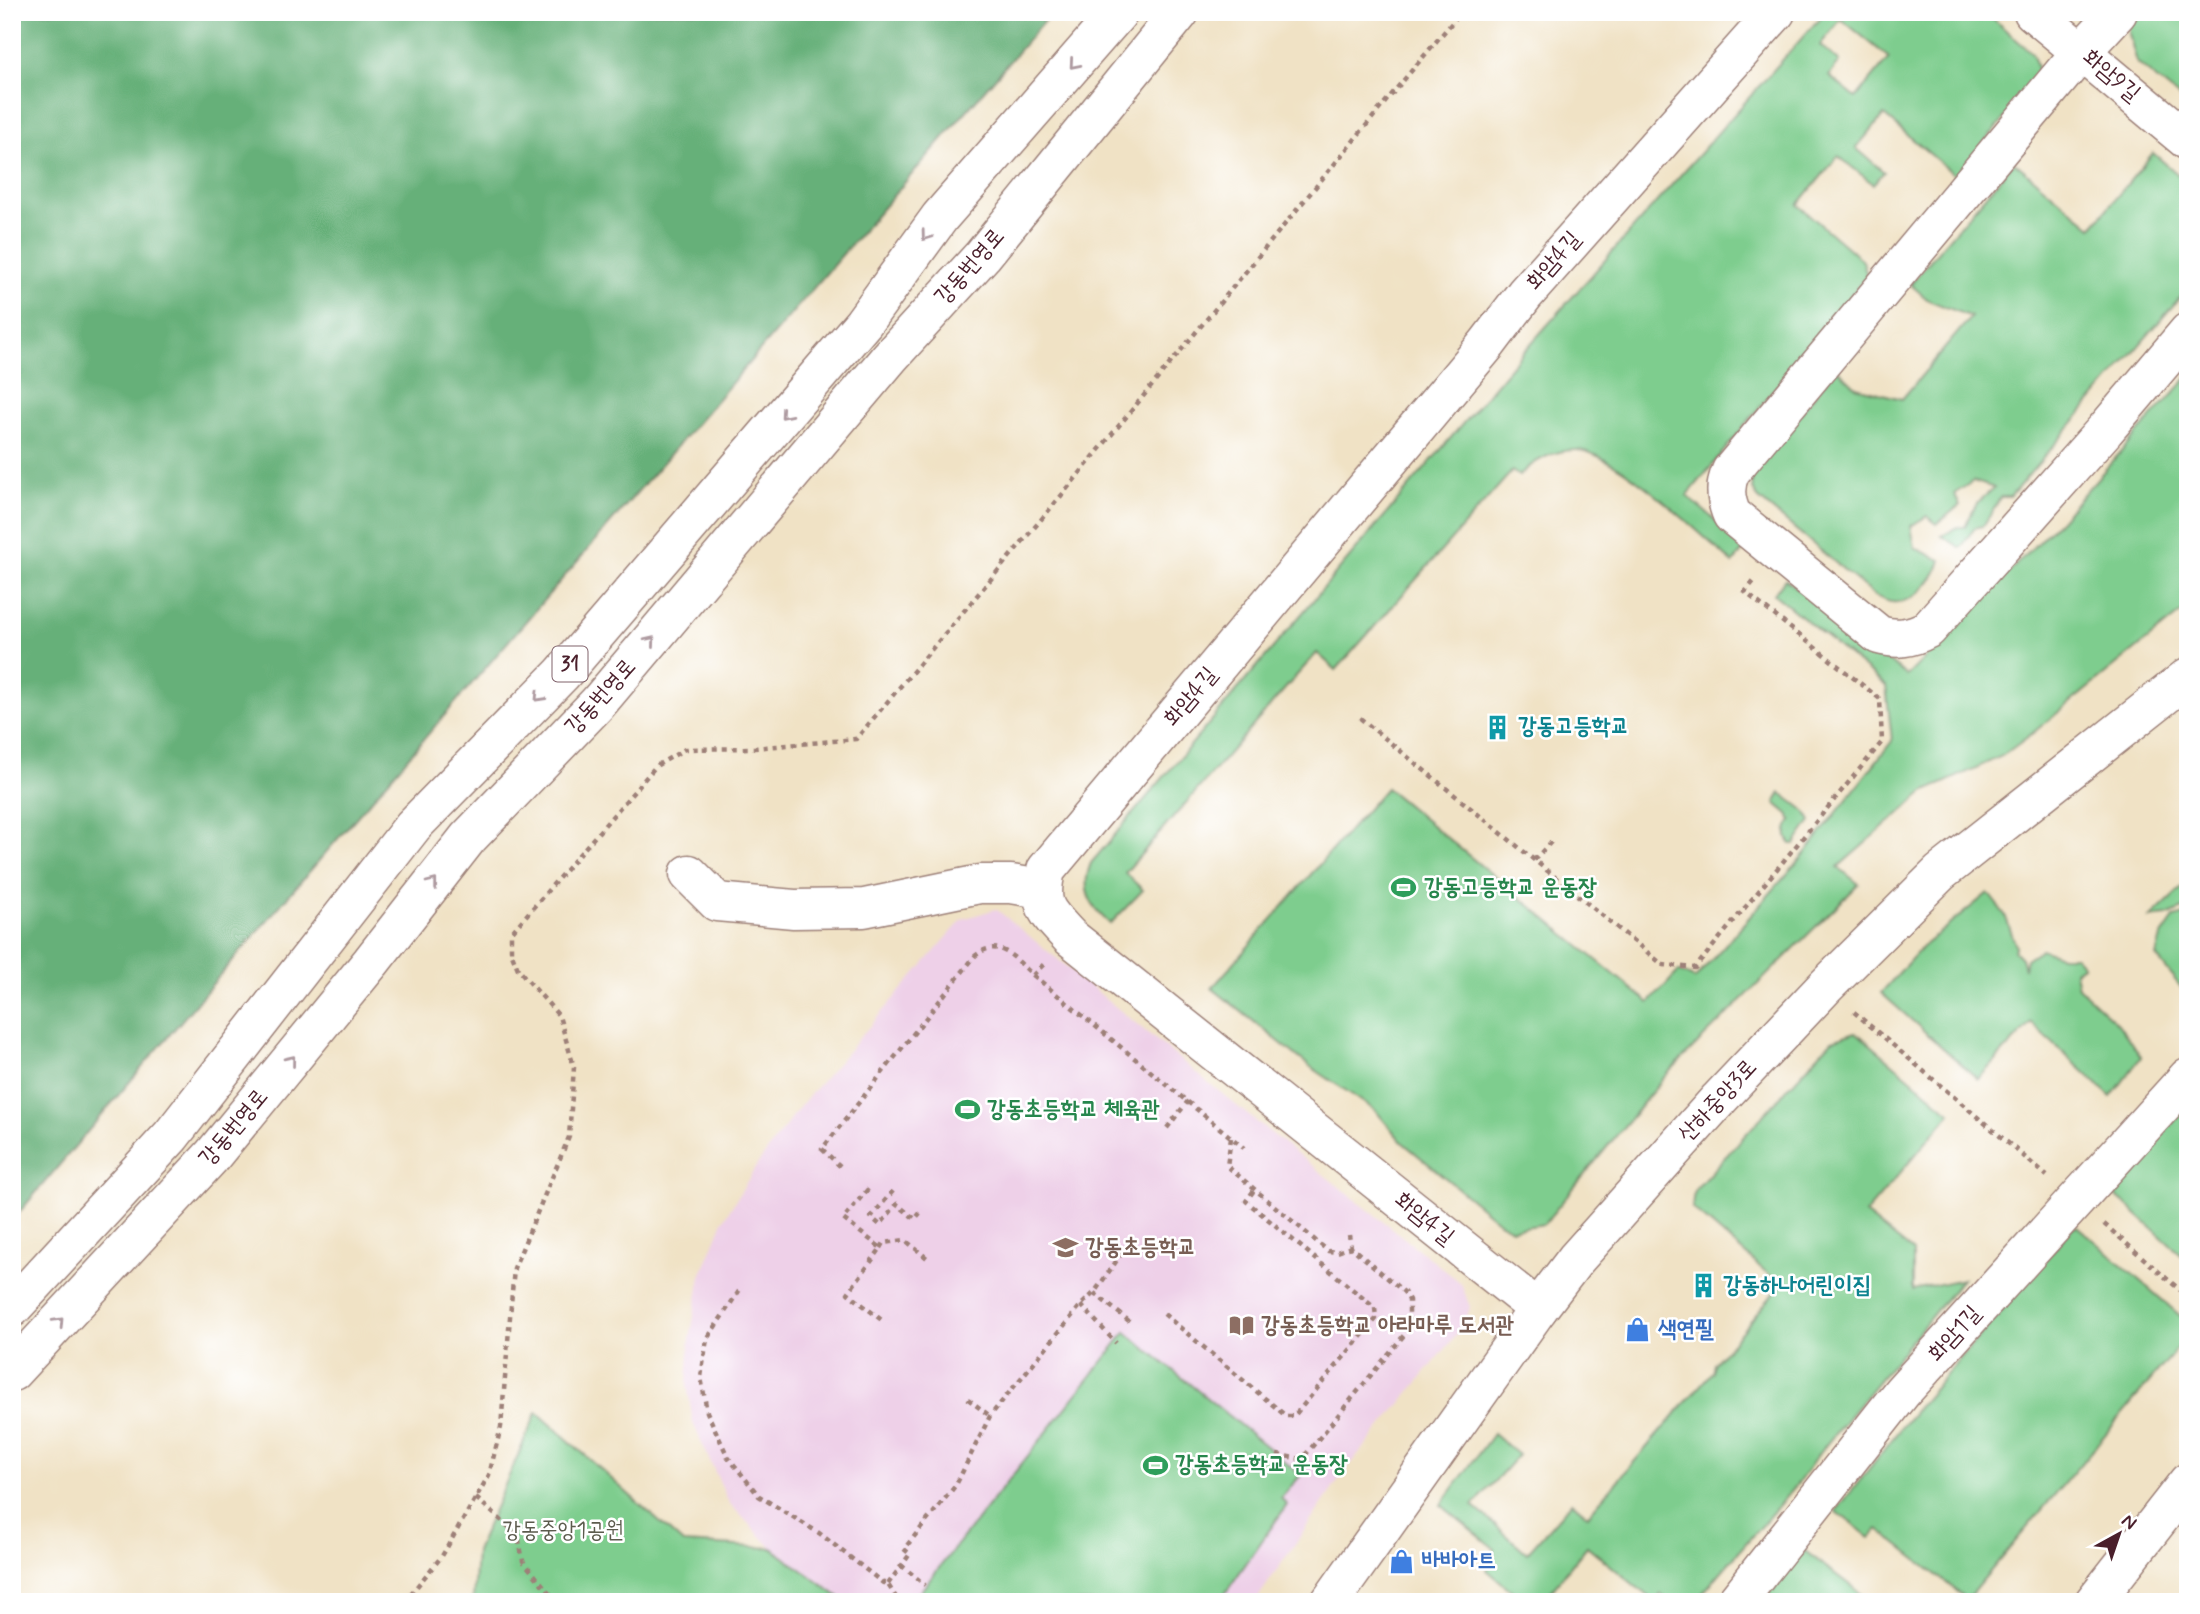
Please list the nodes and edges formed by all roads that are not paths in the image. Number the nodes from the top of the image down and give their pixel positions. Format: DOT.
graph roads {
  1 [pos="1119,12"];
  2 [pos="1180,12"];
  3 [pos="1776,12"];
  4 [pos="2033,12"];
  5 [pos="2118,12"];
  6 [pos="2081,52"];
  7 [pos="2188,141"];
  8 [pos="2188,332"];
  9 [pos="2188,677"];
  10 [pos="689,874"];
  11 [pos="1042,889"];
  12 [pos="2188,1077"];
  13 [pos="12,1308"];
  14 [pos="1538,1309"];
  15 [pos="12,1372"];
  16 [pos="2188,1482"];
  17 [pos="1329,1602"];
  18 [pos="1736,1602"];
  19 [pos="2094,1602"];
  1 -- 13 [label="main road, 강동번영로 / 31, one-way"];
  15 -- 2 [label="main road, 강동번영로, one-way"];
  3 -- 11 [label="main road, 화암4길"];
  4 -- 6 [label="main road, 화암9길"];
  5 -- 6 [label="main road"];
  6 -- 7 [label="main road, 화암9길"];
  6 -- 8 [label="main road"];
  9 -- 14 [label="main road, 산하중앙3로"];
  10 -- 11 [label="main road"];
  11 -- 14 [label="main road, 화암4길"];
  12 -- 18 [label="main road, 화암1길"];
  14 -- 17 [label="main road, 산하중앙3로"];
  16 -- 19 [label="main road"];
}
